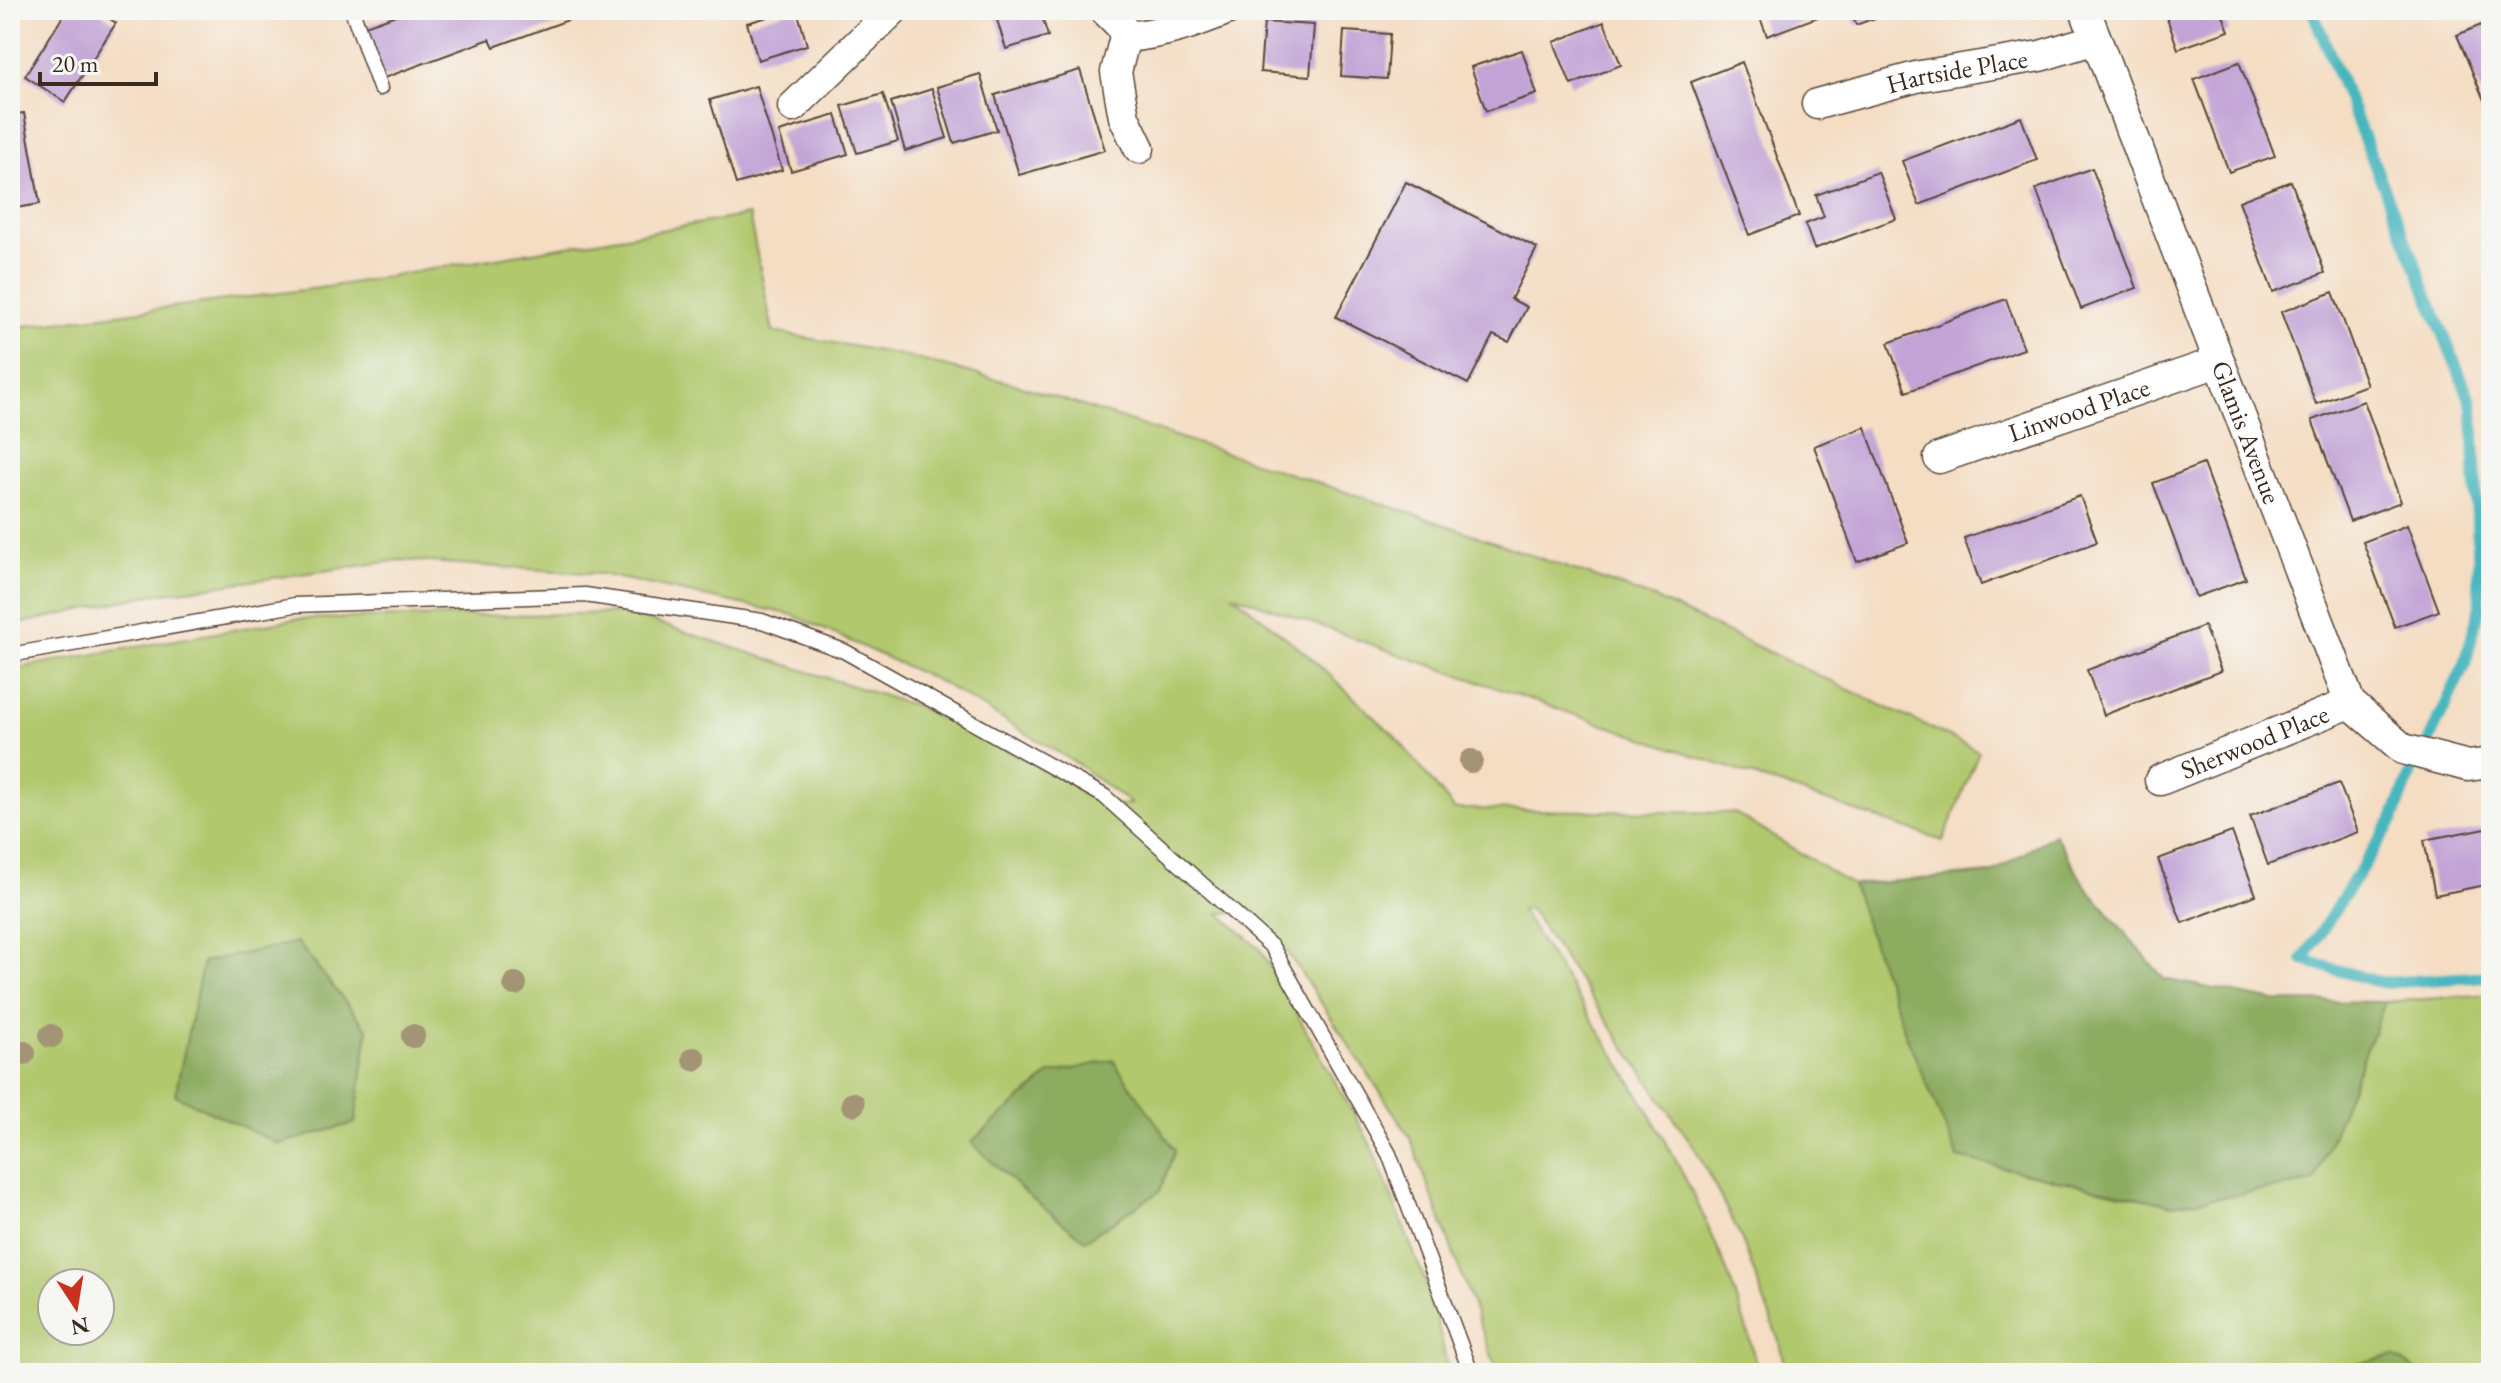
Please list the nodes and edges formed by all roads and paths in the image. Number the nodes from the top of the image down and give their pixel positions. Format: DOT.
graph roads {
  1 [pos="352,10"];
  2 [pos="893,10"];
  3 [pos="1105,10"];
  4 [pos="1226,10"];
  5 [pos="2085,10"];
  6 [pos="1125,37"];
  7 [pos="2096,39"];
  8 [pos="380,88"];
  9 [pos="1817,104"];
  10 [pos="793,107"];
  11 [pos="1139,148"];
  12 [pos="2218,362"];
  13 [pos="1939,458"];
  14 [pos="10,655"];
  15 [pos="2350,703"];
  16 [pos="2491,763"];
  17 [pos="2160,780"];
  18 [pos="1471,1373"];
  1 -- 8 [label="lane"];
  2 -- 10 [label="street"];
  3 -- 6 [label="street"];
  4 -- 6 [label="street"];
  5 -- 7 [label="street, Glamis Avenue"];
  6 -- 11 [label="street"];
  7 -- 9 [label="street, Hartside Place"];
  7 -- 12 [label="street, Glamis Avenue"];
  12 -- 13 [label="street, Linwood Place"];
  12 -- 15 [label="street, Glamis Avenue"];
  14 -- 18 [label="lane"];
  15 -- 16 [label="street, Glamis Avenue"];
  15 -- 17 [label="street, Sherwood Place"];
}
